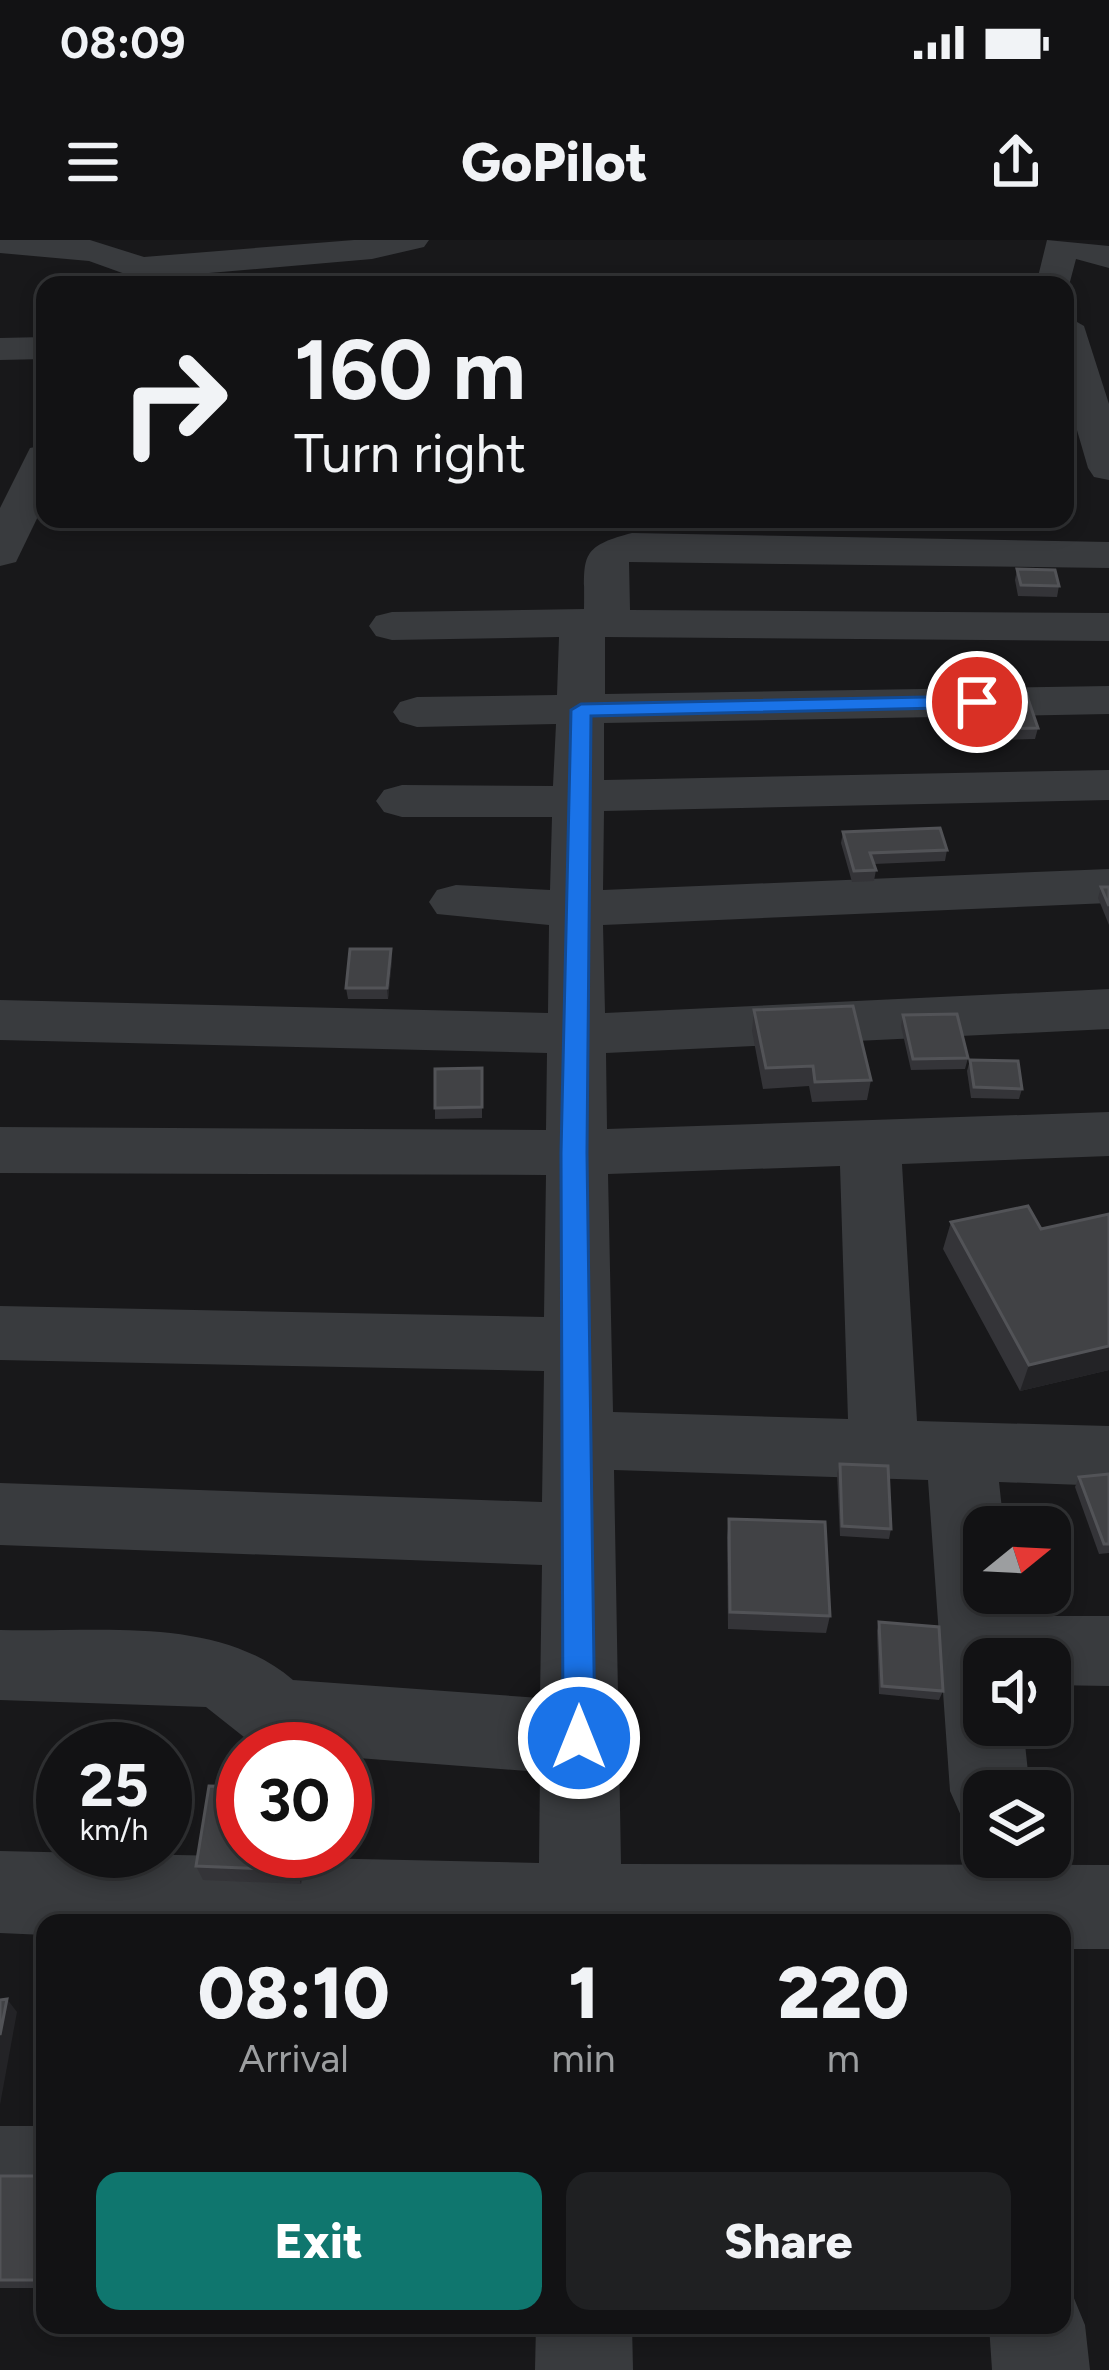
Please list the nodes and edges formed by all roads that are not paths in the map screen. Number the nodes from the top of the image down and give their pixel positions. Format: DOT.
graph roads {
  1 [pos="412,240"];
  2 [pos="0,243"];
  3 [pos="1054,243"];
  4 [pos="1109,257"];
  5 [pos="133,276"];
  6 [pos="142,276"];
  7 [pos="1054,276"];
  8 [pos="1109,318"];
  9 [pos="1074,320"];
  10 [pos="36,348"];
  11 [pos="0,349"];
  12 [pos="1084,369"];
  13 [pos="1090,422"];
  14 [pos="0,440"];
  15 [pos="36,440"];
  16 [pos="1109,468"];
  17 [pos="24,482"];
  18 [pos="1074,486"];
  19 [pos="1109,487"];
  20 [pos="2,543"];
  21 [pos="1109,555"];
  22 [pos="598,621"];
  23 [pos="392,626"];
  24 [pos="1109,627"];
  25 [pos="1109,700"];
  26 [pos="581,710"];
  27 [pos="417,712"];
  28 [pos="1109,784"];
  29 [pos="578,799"];
  30 [pos="402,801"];
  31 [pos="1109,886"];
  32 [pos="456,902"];
  33 [pos="576,909"];
  34 [pos="1109,1010"];
  35 [pos="0,1020"];
  36 [pos="577,1034"];
  37 [pos="1109,1134"];
  38 [pos="870,1142"];
  39 [pos="0,1150"];
  40 [pos="574,1153"];
  41 [pos="0,1333"];
  42 [pos="576,1345"];
  43 [pos="577,1440"];
  44 [pos="884,1452"];
  45 [pos="961,1455"];
  46 [pos="1109,1456"];
  47 [pos="0,1514"];
  48 [pos="579,1535"];
  49 [pos="977,1638"];
  50 [pos="1109,1651"];
  51 [pos="0,1665"];
  52 [pos="1071,1665"];
  53 [pos="579,1738"];
  54 [pos="0,1892"];
  55 [pos="999,1896"];
  56 [pos="1109,1907"];
  57 [pos="580,1914"];
  58 [pos="0,2172"];
  59 [pos="36,2172"];
  60 [pos="584,2334"];
  61 [pos="1038,2334"];
  62 [pos="584,2370"];
  63 [pos="1041,2370"];
  1 -- 6 [label="street"];
  2 -- 5 [label="street"];
  3 -- 4 [label="street"];
  3 -- 7 [label="street"];
  8 -- 9 [label="street"];
  10 -- 11 [label="street"];
  12 -- 13 [label="street"];
  13 -- 16 [label="street"];
  14 -- 15 [label="street"];
  17 -- 20 [label="street"];
  18 -- 19 [label="street"];
  21 -- 22 [label="street"];
  22 -- 23 [label="street"];
  22 -- 24 [label="street"];
  22 -- 26 [label="street"];
  25 -- 26 [label="street"];
  26 -- 27 [label="street"];
  26 -- 29 [label="street"];
  28 -- 29 [label="street"];
  29 -- 30 [label="street"];
  29 -- 33 [label="street"];
  31 -- 33 [label="street"];
  32 -- 33 [label="street"];
  33 -- 36 [label="street"];
  34 -- 36 [label="street"];
  35 -- 36 [label="street"];
  36 -- 40 [label="street"];
  37 -- 38 [label="street"];
  38 -- 40 [label="street"];
  38 -- 44 [label="street"];
  39 -- 40 [label="street"];
  40 -- 42 [label="street"];
  41 -- 42 [label="street"];
  42 -- 43 [label="street"];
  43 -- 44 [label="street"];
  43 -- 48 [label="street"];
  44 -- 45 [label="street"];
  45 -- 46 [label="street"];
  45 -- 49 [label="street"];
  47 -- 48 [label="street"];
  48 -- 53 [label="street"];
  50 -- 52 [label="street"];
  51 -- 53 [label="street"];
  53 -- 57 [label="street"];
  54 -- 57 [label="street"];
  55 -- 56 [label="street"];
  55 -- 57 [label="street"];
  58 -- 59 [label="street"];
  60 -- 62 [label="street"];
  61 -- 63 [label="street"];
}
